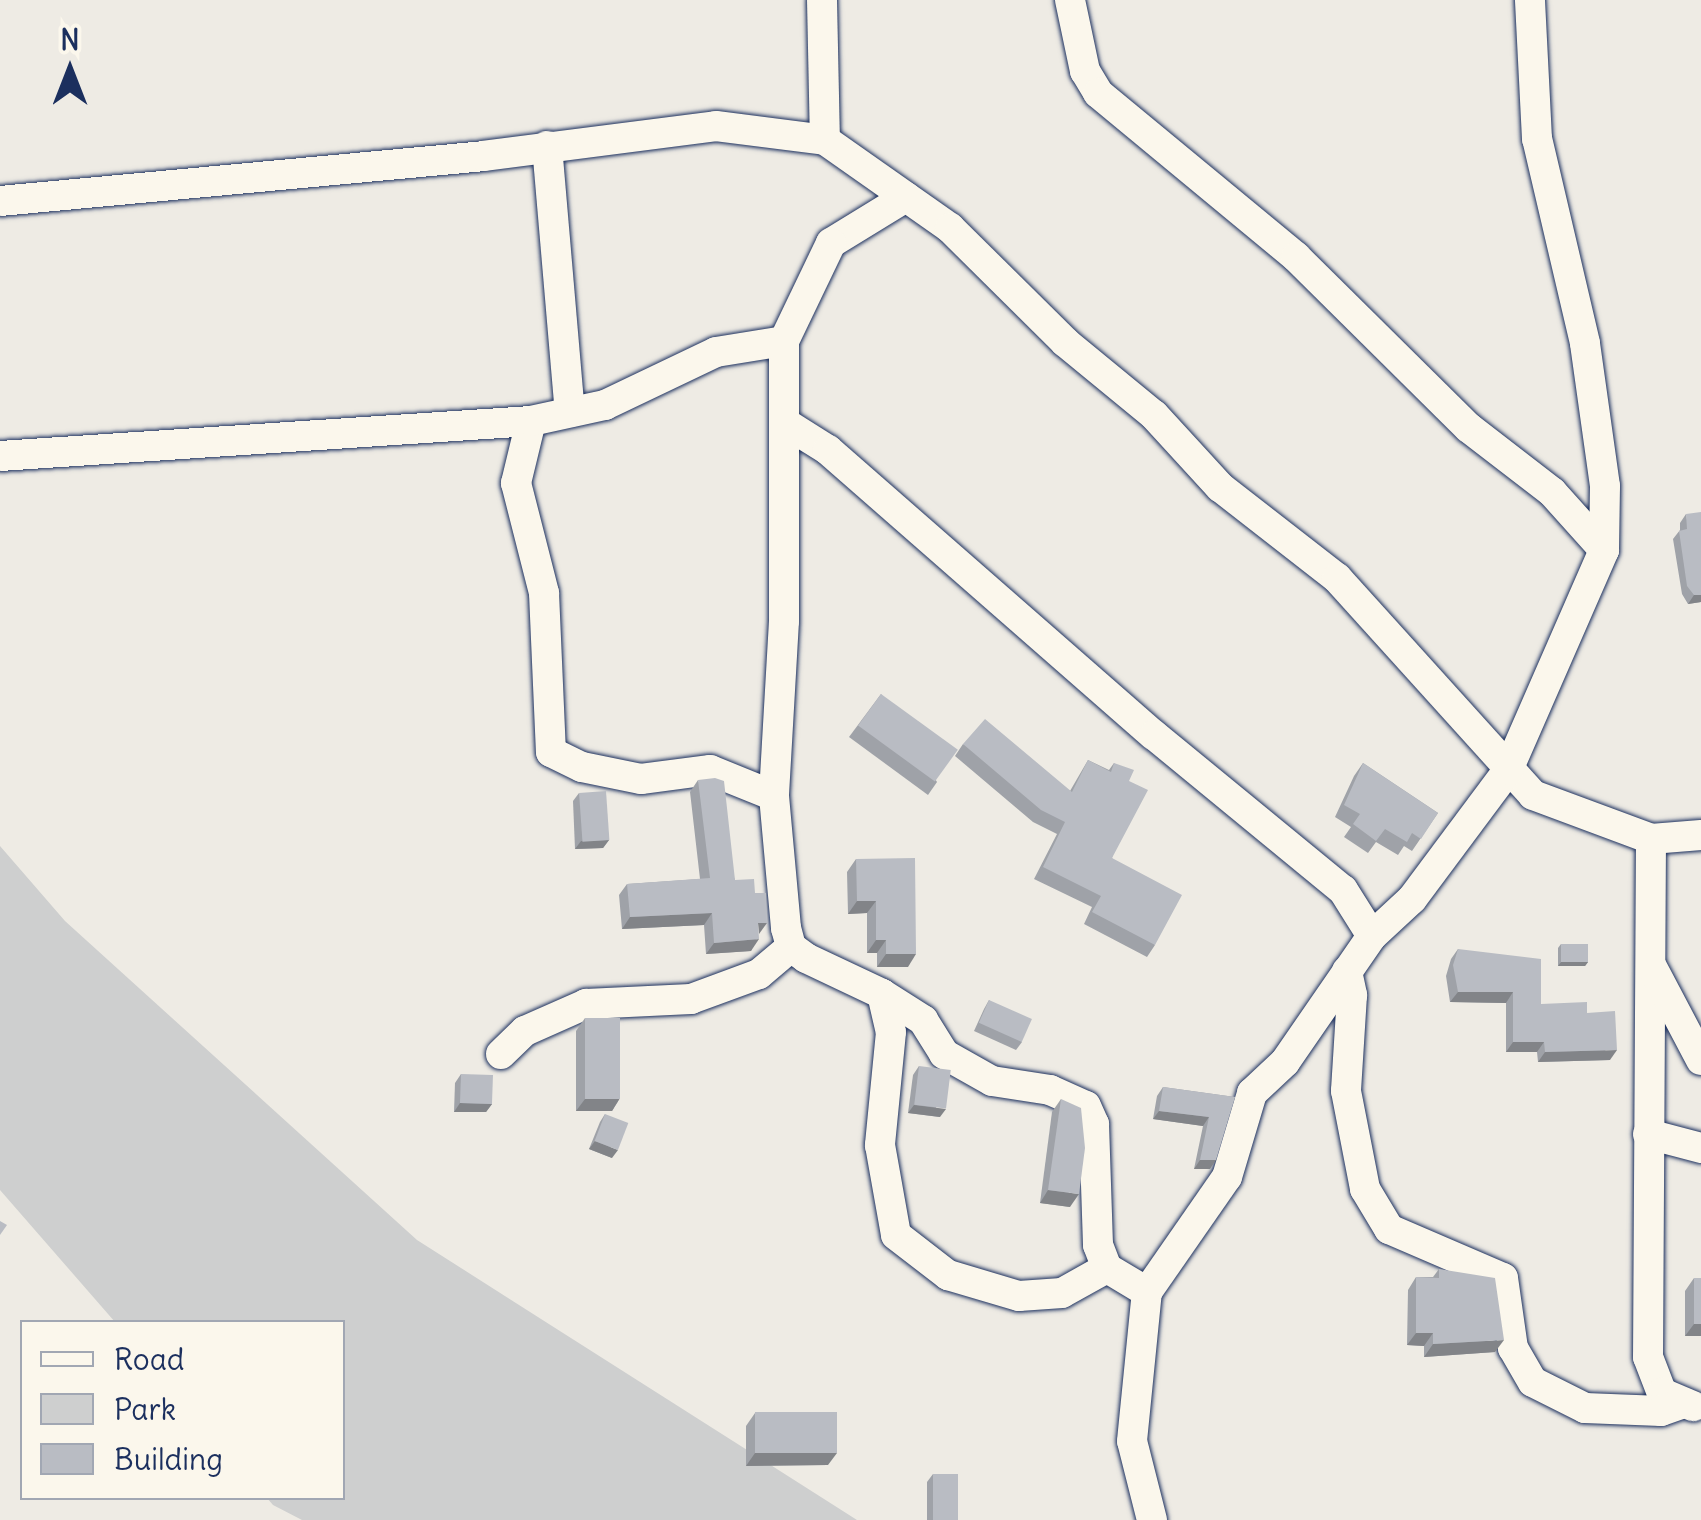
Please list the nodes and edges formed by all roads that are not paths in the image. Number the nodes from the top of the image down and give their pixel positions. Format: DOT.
graph roads {
  1 [pos="822,0"];
  2 [pos="1070,0"];
  3 [pos="1530,0"];
  4 [pos="825,140"];
  5 [pos="546,146"];
  6 [pos="906,197"];
  7 [pos="0,201"];
  8 [pos="784,341"];
  9 [pos="570,412"];
  10 [pos="532,421"];
  11 [pos="785,423"];
  12 [pos="0,456"];
  13 [pos="1604,550"];
  14 [pos="1508,770"];
  15 [pos="774,796"];
  16 [pos="1701,835"];
  17 [pos="1651,839"];
  18 [pos="1372,936"];
  19 [pos="791,947"];
  20 [pos="1649,960"];
  21 [pos="1346,971"];
  22 [pos="882,994"];
  23 [pos="502,1054"];
  24 [pos="1701,1060"];
  25 [pos="1648,1134"];
  26 [pos="1701,1148"];
  27 [pos="1107,1268"];
  28 [pos="1146,1292"];
  29 [pos="1691,1406"];
  30 [pos="1152,1520"];
  1 -- 4 [label="street"];
  2 -- 13 [label="street"];
  3 -- 13 [label="street"];
  4 -- 5 [label="street"];
  4 -- 6 [label="street"];
  5 -- 7 [label="street"];
  5 -- 9 [label="street"];
  6 -- 8 [label="street"];
  6 -- 14 [label="street"];
  8 -- 9 [label="street"];
  8 -- 11 [label="street"];
  9 -- 10 [label="street"];
  10 -- 12 [label="street"];
  10 -- 15 [label="street"];
  11 -- 15 [label="street"];
  11 -- 18 [label="street"];
  13 -- 14 [label="street"];
  14 -- 17 [label="street"];
  14 -- 18 [label="street"];
  15 -- 19 [label="street"];
  16 -- 17 [label="street"];
  17 -- 20 [label="street"];
  18 -- 21 [label="street"];
  19 -- 22 [label="street"];
  19 -- 23 [label="street"];
  20 -- 24 [label="street"];
  20 -- 25 [label="street"];
  21 -- 28 [label="street"];
  21 -- 29 [label="street"];
  22 -- 27 [label="street"];
  22 -- 27 [label="street"];
  25 -- 26 [label="street"];
  25 -- 29 [label="street"];
  27 -- 28 [label="street"];
  28 -- 30 [label="street"];
}
